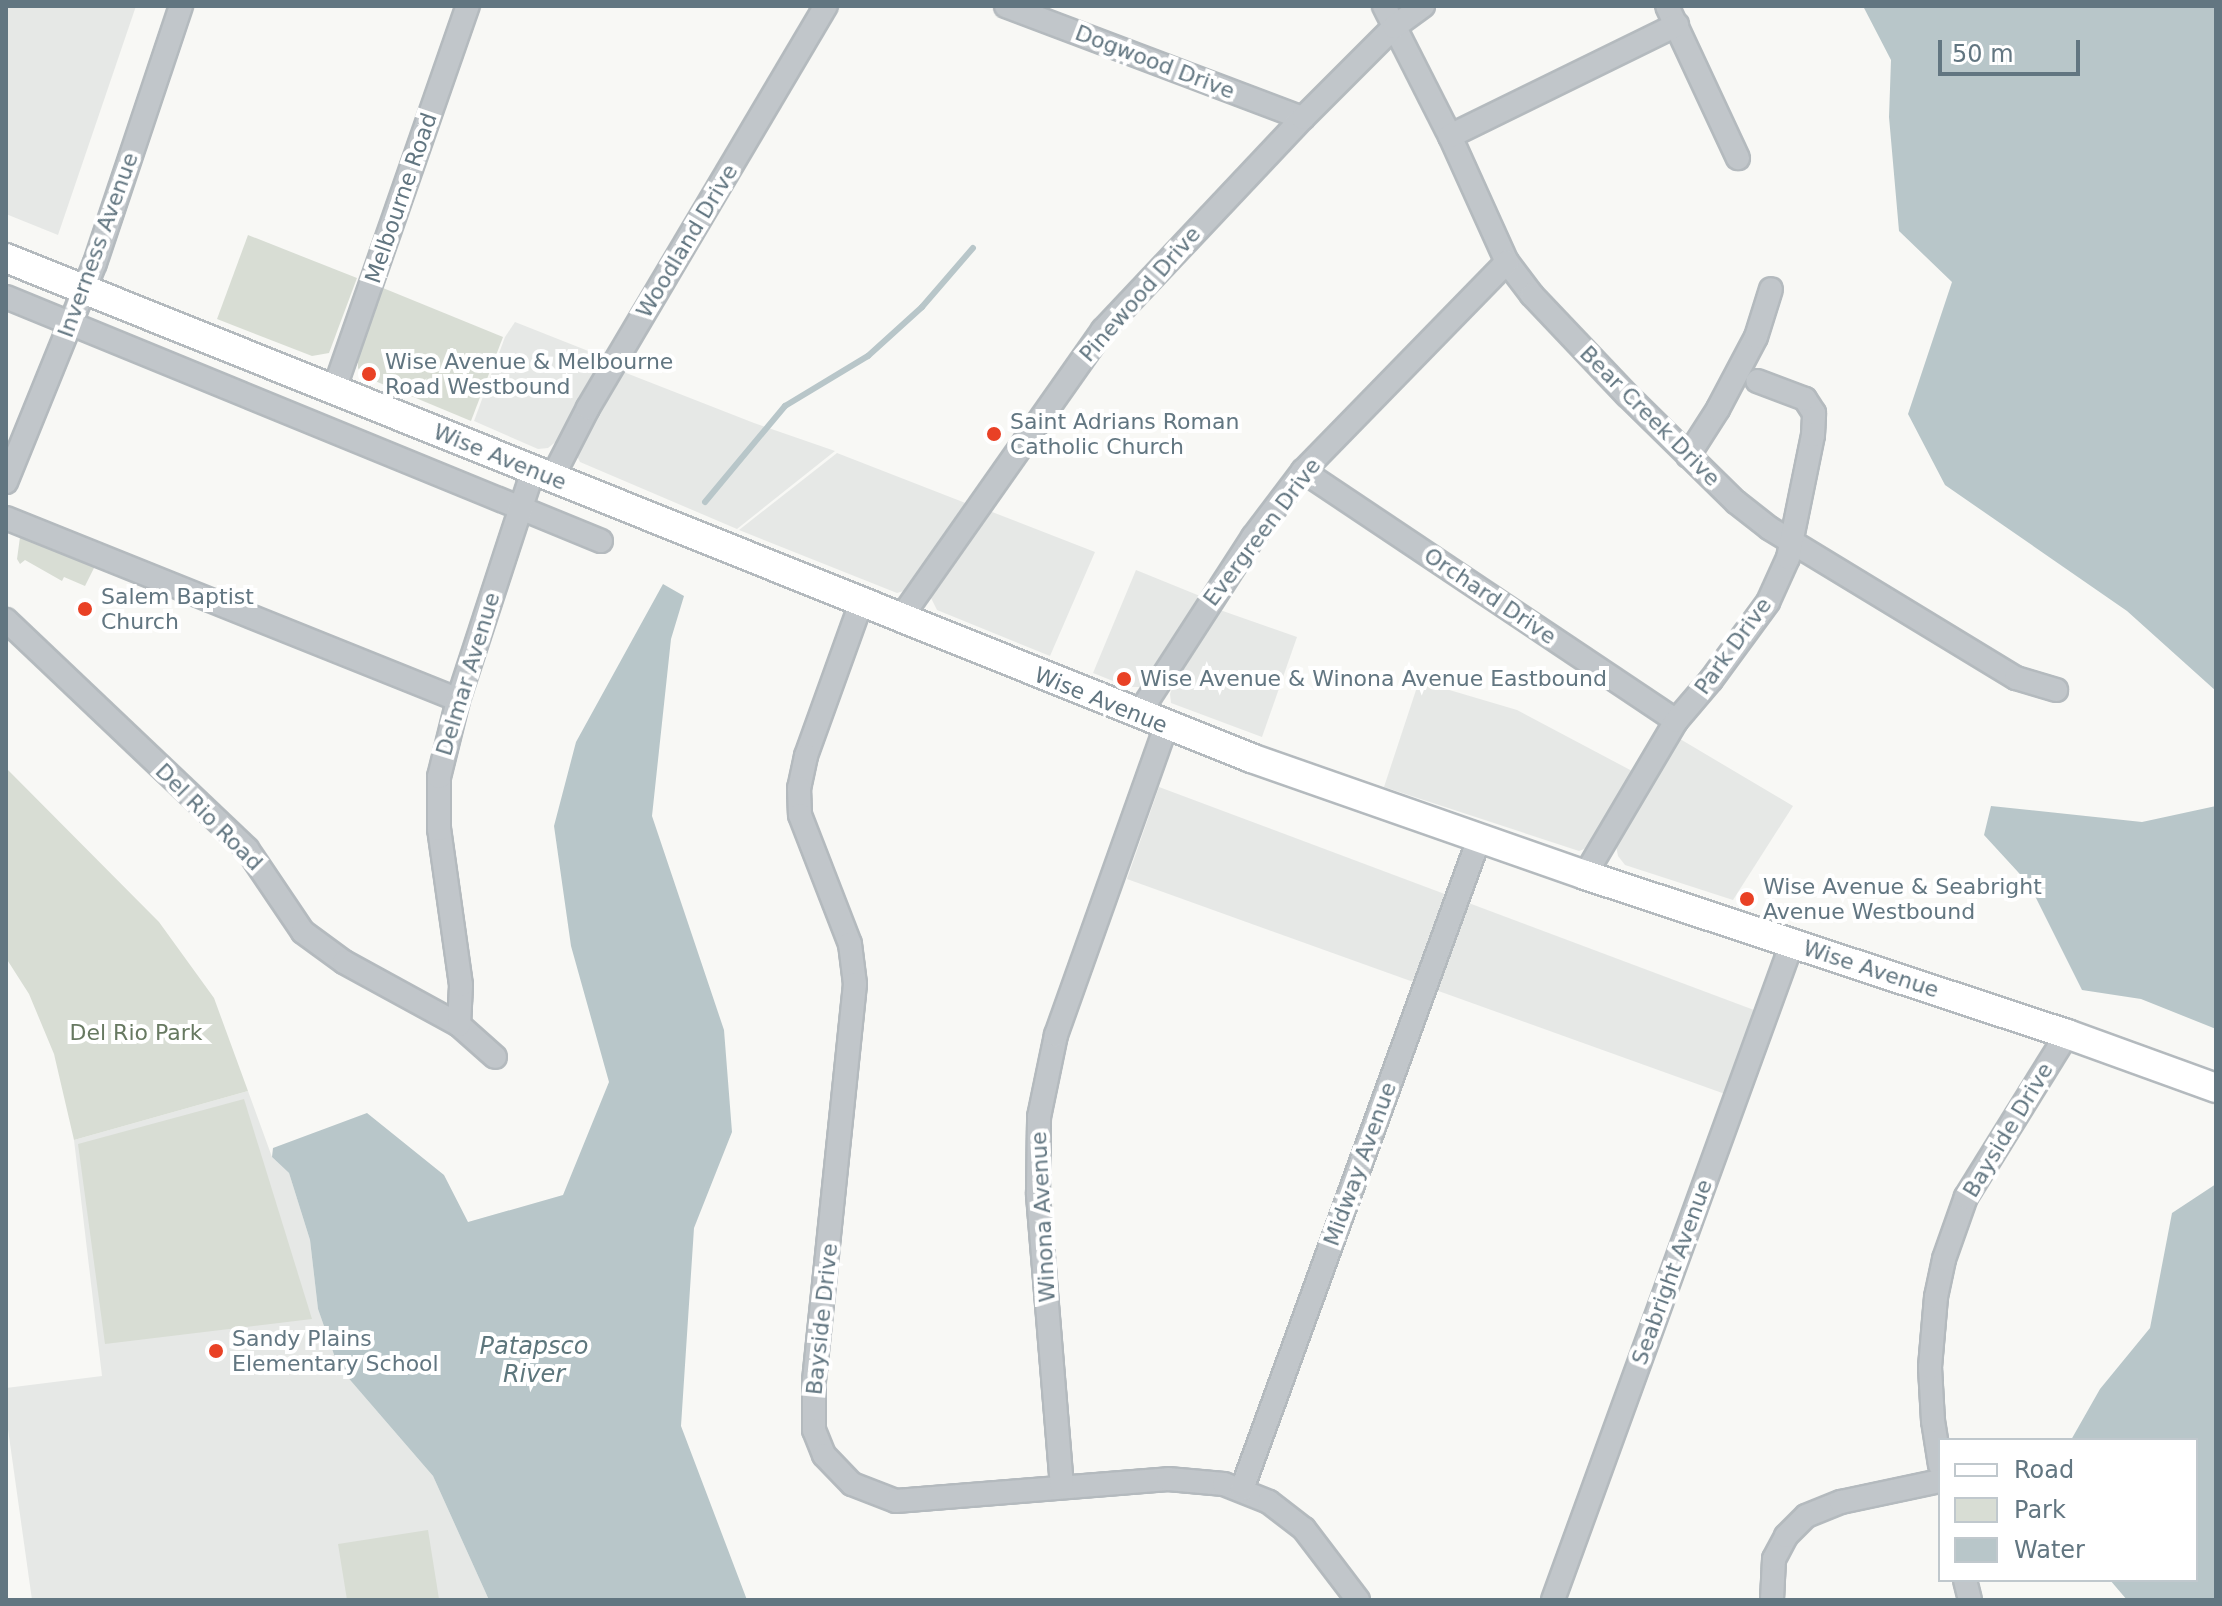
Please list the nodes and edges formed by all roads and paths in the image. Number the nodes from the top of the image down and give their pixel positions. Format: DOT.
graph roads {
  1 [pos="181,6"];
  2 [pos="468,6"];
  3 [pos="826,6"];
  4 [pos="1006,6"];
  5 [pos="1384,6"];
  6 [pos="1423,6"];
  7 [pos="1672,16"];
  8 [pos="1394,27"];
  9 [pos="1303,118"];
  10 [pos="1450,136"];
  11 [pos="1738,158"];
  12 [pos="6,258"];
  13 [pos="1507,262"];
  14 [pos="85,289"];
  15 [pos="1771,289"];
  16 [pos="6,297"];
  17 [pos="71,323"];
  18 [pos="1757,381"];
  19 [pos="334,390"];
  20 [pos="1688,456"];
  21 [pos="1303,471"];
  22 [pos="542,474"];
  23 [pos="6,482"];
  24 [pos="521,508"];
  25 [pos="6,518"];
  26 [pos="601,541"];
  27 [pos="1793,543"];
  28 [pos="861,603"];
  29 [pos="900,619"];
  30 [pos="6,620"];
  31 [pos="2056,690"];
  32 [pos="458,700"];
  33 [pos="1138,715"];
  34 [pos="1676,721"];
  35 [pos="1166,726"];
  36 [pos="1479,839"];
  37 [pos="1585,875"];
  38 [pos="1792,943"];
  39 [pos="459,1025"];
  40 [pos="2067,1034"];
  41 [pos="495,1057"];
  42 [pos="2216,1088"];
  43 [pos="1938,1452"];
  44 [pos="1938,1481"];
  45 [pos="1062,1487"];
  46 [pos="1242,1489"];
  47 [pos="1358,1600"];
  48 [pos="1553,1600"];
  49 [pos="1772,1600"];
  1 -- 14 [label="street, Inverness Avenue"];
  2 -- 19 [label="street, Melbourne Road"];
  3 -- 22 [label="street, Woodland Drive"];
  4 -- 9 [label="street, Dogwood Drive"];
  5 -- 8 [label="street, Bear Creek Drive"];
  6 -- 8 [label="street, Pinewood Drive"];
  7 -- 10 [label="street"];
  7 -- 11 [label="street"];
  8 -- 9 [label="street, Pinewood Drive"];
  8 -- 10 [label="street, Bear Creek Drive"];
  9 -- 29 [label="street, Pinewood Drive"];
  10 -- 13 [label="street, Bear Creek Drive"];
  12 -- 14 [label="main road, Wise Avenue"];
  13 -- 20 [label="street, Bear Creek Drive"];
  13 -- 21 [label="street, Evergreen Drive"];
  14 -- 17 [label="street, Inverness Avenue"];
  14 -- 19 [label="main road, Wise Avenue"];
  15 -- 20 [label="street"];
  16 -- 17 [label="street, Wise Avenue"];
  17 -- 23 [label="street, Inverness Avenue"];
  17 -- 24 [label="street, Wise Avenue"];
  18 -- 27 [label="street, Park Drive"];
  19 -- 22 [label="main road, Wise Avenue"];
  20 -- 27 [label="street, Bear Creek Drive"];
  21 -- 33 [label="street, Evergreen Drive"];
  21 -- 34 [label="street, Orchard Drive"];
  22 -- 24 [label="street, Delmar Avenue"];
  22 -- 28 [label="main road, Wise Avenue"];
  24 -- 26 [label="street, Wise Avenue"];
  24 -- 32 [label="street, Delmar Avenue"];
  25 -- 32 [label="street"];
  27 -- 31 [label="street, Bear Creek Drive"];
  27 -- 34 [label="street, Park Drive"];
  28 -- 29 [label="main road, Wise Avenue"];
  28 -- 45 [label="street, Bayside Drive"];
  29 -- 33 [label="main road, Wise Avenue"];
  30 -- 39 [label="street, Del Rio Road"];
  32 -- 39 [label="street, Delmar Avenue"];
  33 -- 35 [label="main road, Wise Avenue"];
  34 -- 37 [label="street, Park Drive"];
  35 -- 36 [label="main road, Wise Avenue"];
  35 -- 45 [label="street, Winona Avenue"];
  36 -- 37 [label="main road, Wise Avenue"];
  36 -- 46 [label="street, Midway Avenue"];
  37 -- 38 [label="main road, Wise Avenue"];
  38 -- 40 [label="main road, Wise Avenue"];
  38 -- 48 [label="street, Seabright Avenue"];
  39 -- 41 [label="street, Del Rio Road"];
  40 -- 42 [label="main road, Wise Avenue"];
  40 -- 43 [label="street, Bayside Drive"];
  44 -- 49 [label="street"];
  45 -- 46 [label="street, Bayside Drive"];
  46 -- 47 [label="street, Bayside Drive"];
}
